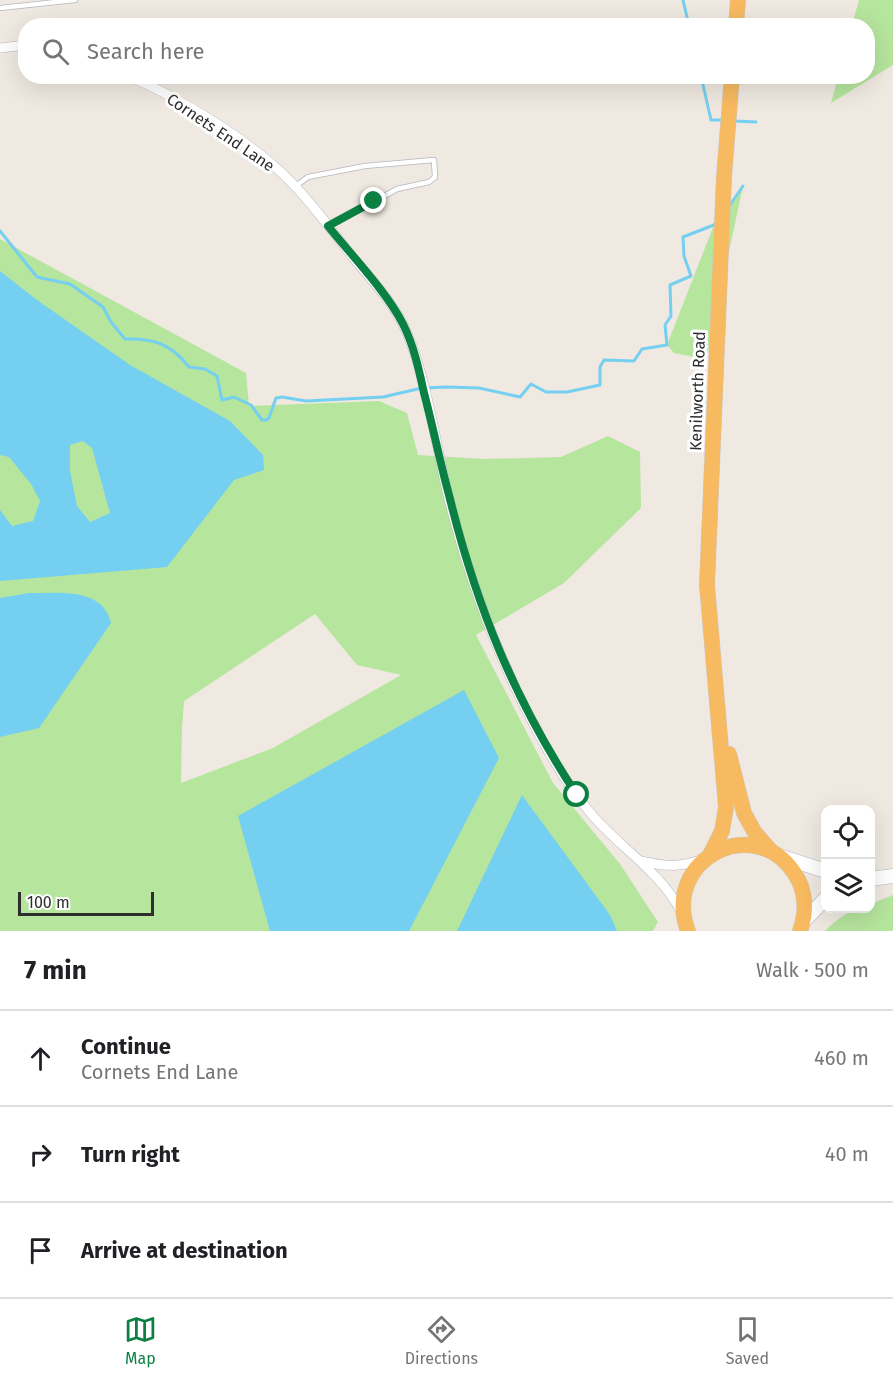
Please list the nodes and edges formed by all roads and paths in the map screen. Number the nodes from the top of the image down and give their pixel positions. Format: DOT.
graph roads {
  1 [pos="75,0"];
  2 [pos="738,0"];
  3 [pos="0,8"];
  4 [pos="737,18"];
  5 [pos="18,46"];
  6 [pos="0,48"];
  7 [pos="144,84"];
  8 [pos="731,84"];
  9 [pos="295,187"];
  10 [pos="328,226"];
  11 [pos="717,706"];
  12 [pos="775,854"];
  13 [pos="708,856"];
  14 [pos="641,861"];
  15 [pos="821,870"];
  16 [pos="893,876"];
  17 [pos="875,878"];
  18 [pos="821,903"];
  19 [pos="683,923"];
  20 [pos="802,926"];
  1 -- 3 [label="lane"];
  2 -- 4 [label="highway"];
  5 -- 6 [label="street"];
  7 -- 9 [label="street, Cornets End Lane"];
  8 -- 11 [label="highway, Kenilworth Road"];
  9 -- 10 [label="street, Cornets End Lane"];
  9 -- 10 [label="lane"];
  10 -- 14 [label="street, Cornets End Lane"];
  11 -- 12 [label="highway, Kenilworth Road"];
  11 -- 13 [label="highway, Kenilworth Road"];
  12 -- 13 [label="highway"];
  12 -- 15 [label="main road"];
  12 -- 20 [label="highway, Kenilworth Road"];
  13 -- 14 [label="street, Cornets End Lane"];
  13 -- 19 [label="highway, Kenilworth Road"];
  14 -- 19 [label="street, Cornets End Lane"];
  16 -- 17 [label="main road"];
  18 -- 20 [label="main road"];
}
